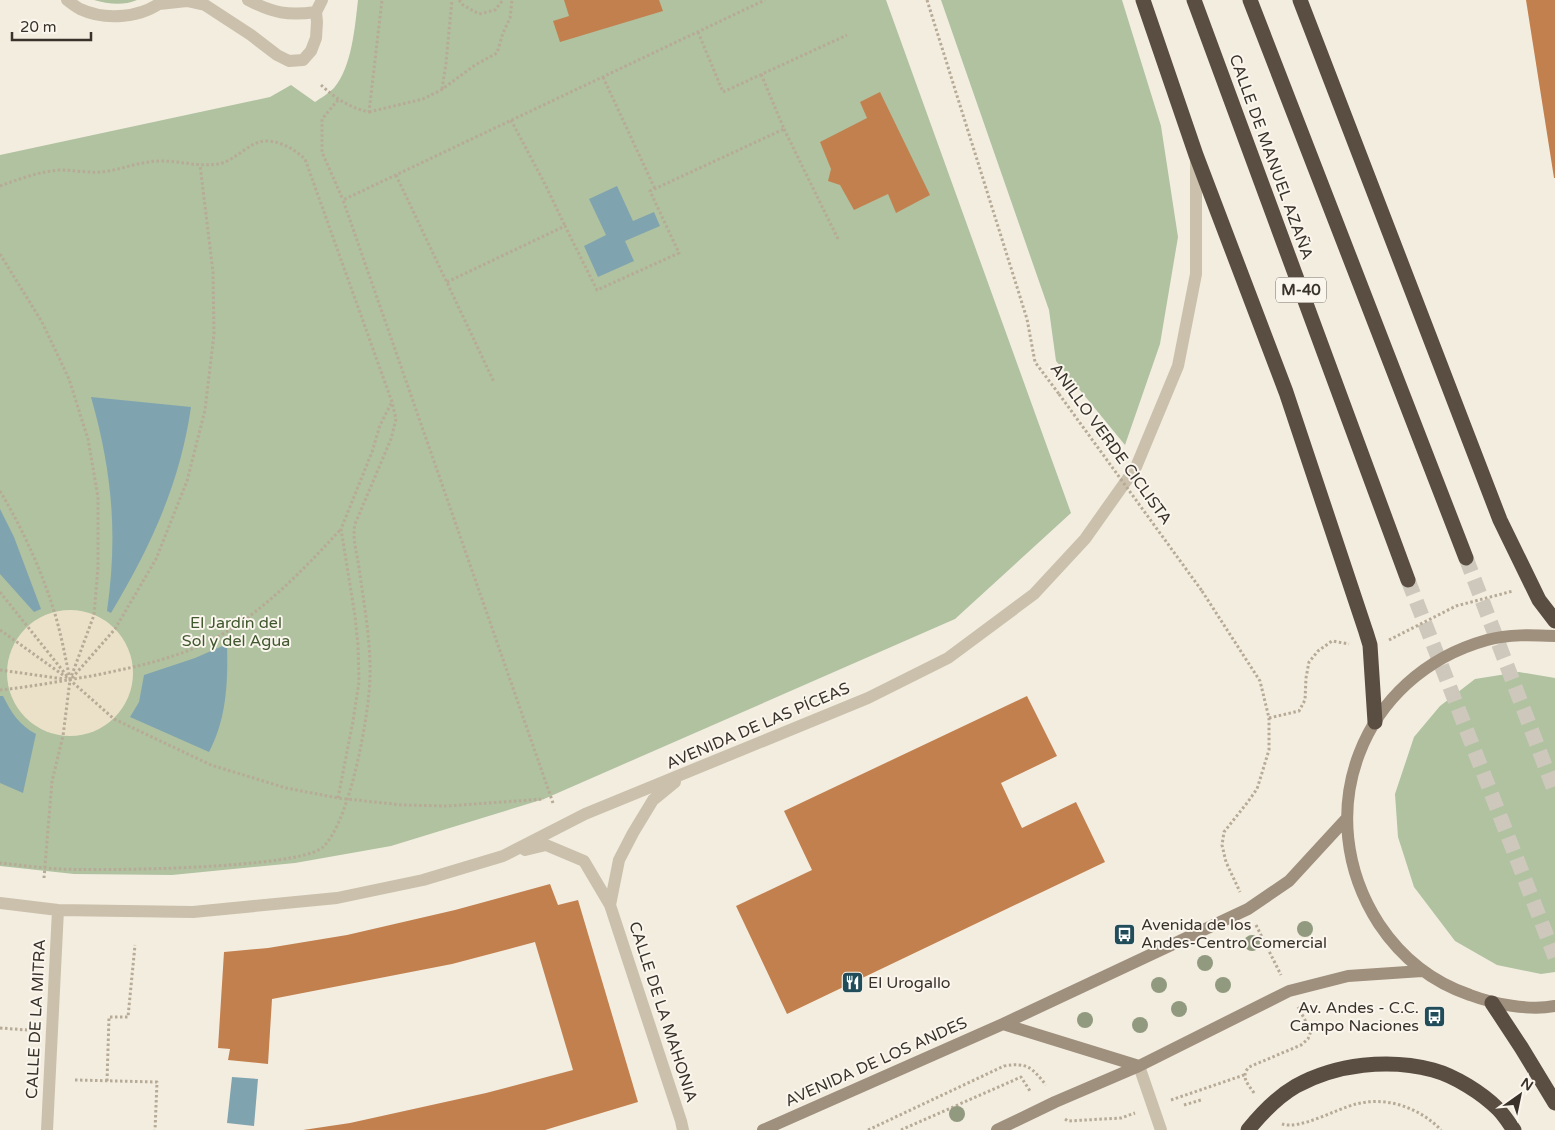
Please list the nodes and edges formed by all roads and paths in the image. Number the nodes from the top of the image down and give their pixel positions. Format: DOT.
graph roads {
  1 [pos="67,0"];
  2 [pos="248,0"];
  3 [pos="322,0"];
  4 [pos="382,0"];
  5 [pos="452,0"];
  6 [pos="459,0"];
  7 [pos="503,0"];
  8 [pos="512,0"];
  9 [pos="765,0"];
  10 [pos="927,0"];
  11 [pos="1143,0"];
  12 [pos="1194,0"];
  13 [pos="1250,0"];
  14 [pos="1300,0"];
  15 [pos="161,2"];
  16 [pos="316,12"];
  17 [pos="698,32"];
  18 [pos="847,35"];
  19 [pos="761,74"];
  20 [pos="603,77"];
  21 [pos="321,85"];
  22 [pos="441,90"];
  23 [pos="338,100"];
  24 [pos="369,112"];
  25 [pos="511,120"];
  26 [pos="784,129"];
  27 [pos="1196,155"];
  28 [pos="200,165"];
  29 [pos="396,175"];
  30 [pos="0,186"];
  31 [pos="655,189"];
  32 [pos="343,200"];
  33 [pos="565,226"];
  34 [pos="839,241"];
  35 [pos="0,254"];
  36 [pos="447,282"];
  37 [pos="494,382"];
  38 [pos="392,402"];
  39 [pos="0,491"];
  40 [pos="341,529"];
  41 [pos="1466,558"];
  42 [pos="1408,580"];
  43 [pos="1512,591"];
  44 [pos="0,592"];
  45 [pos="1555,621"];
  46 [pos="0,630"];
  47 [pos="1555,636"];
  48 [pos="1382,642"];
  49 [pos="1354,645"];
  50 [pos="0,670"];
  51 [pos="70,680"];
  52 [pos="0,690"];
  53 [pos="1269,718"];
  54 [pos="1375,722"];
  55 [pos="682,775"];
  56 [pos="338,798"];
  57 [pos="348,798"];
  58 [pos="544,799"];
  59 [pos="553,803"];
  60 [pos="1347,818"];
  61 [pos="503,856"];
  62 [pos="0,862"];
  63 [pos="46,868"];
  64 [pos="1231,874"];
  65 [pos="44,878"];
  66 [pos="0,903"];
  67 [pos="610,905"];
  68 [pos="58,910"];
  69 [pos="1255,923"];
  70 [pos="135,945"];
  71 [pos="1422,971"];
  72 [pos="1280,973"];
  73 [pos="1492,1003"];
  74 [pos="1555,1006"];
  75 [pos="1003,1024"];
  76 [pos="0,1028"];
  77 [pos="27,1030"];
  78 [pos="1139,1066"];
  79 [pos="1244,1076"];
  80 [pos="75,1080"];
  81 [pos="107,1081"];
  82 [pos="1046,1085"];
  83 [pos="1030,1091"];
  84 [pos="1181,1096"];
  85 [pos="1201,1100"];
  86 [pos="1555,1103"];
  87 [pos="1184,1105"];
  88 [pos="1121,1118"];
  89 [pos="1063,1119"];
  90 [pos="47,1130"];
  91 [pos="155,1130"];
  92 [pos="682,1130"];
  93 [pos="763,1130"];
  94 [pos="868,1130"];
  95 [pos="901,1130"];
  96 [pos="997,1130"];
  97 [pos="1161,1130"];
  98 [pos="1248,1130"];
  99 [pos="1514,1130"];
  1 -- 15 [label="street"];
  2 -- 16 [label="street"];
  3 -- 16 [label="street"];
  4 -- 24 [label="path"];
  5 -- 22 [label="path"];
  6 -- 7 [label="path"];
  8 -- 22 [label="path"];
  9 -- 17 [label="path"];
  10 -- 53 [label="path, ANILLO VERDE CICLISTA, bridge"];
  11 -- 27 [label="highway"];
  12 -- 42 [label="highway, CALLE DE MANUEL AZAÑA / M-40"];
  13 -- 41 [label="highway"];
  14 -- 45 [label="highway"];
  15 -- 16 [label="street"];
  17 -- 19 [label="path"];
  17 -- 20 [label="path"];
  18 -- 19 [label="path"];
  19 -- 26 [label="path"];
  20 -- 25 [label="path"];
  20 -- 31 [label="path"];
  21 -- 23 [label="path"];
  22 -- 24 [label="path"];
  23 -- 24 [label="path"];
  23 -- 32 [label="path"];
  25 -- 29 [label="path"];
  25 -- 33 [label="path"];
  26 -- 31 [label="path"];
  26 -- 34 [label="path"];
  27 -- 54 [label="highway"];
  27 -- 55 [label="street, AVENIDA DE LAS PÍCEAS"];
  28 -- 30 [label="path"];
  28 -- 38 [label="path"];
  28 -- 51 [label="path"];
  29 -- 32 [label="path"];
  29 -- 36 [label="path"];
  31 -- 33 [label="path"];
  32 -- 59 [label="path"];
  33 -- 36 [label="path"];
  35 -- 51 [label="path"];
  36 -- 37 [label="path"];
  38 -- 40 [label="path"];
  38 -- 57 [label="path"];
  39 -- 51 [label="path"];
  40 -- 51 [label="path"];
  40 -- 56 [label="path"];
  43 -- 48 [label="path"];
  44 -- 51 [label="path"];
  46 -- 51 [label="path"];
  47 -- 54 [label="main road"];
  49 -- 53 [label="path"];
  50 -- 51 [label="path"];
  51 -- 52 [label="path"];
  51 -- 56 [label="path"];
  51 -- 63 [label="path"];
  53 -- 64 [label="path, ANILLO VERDE CICLISTA"];
  54 -- 60 [label="main road"];
  55 -- 61 [label="street, AVENIDA DE LAS PÍCEAS"];
  55 -- 67 [label="street"];
  56 -- 57 [label="path"];
  57 -- 58 [label="path"];
  57 -- 63 [label="path"];
  60 -- 71 [label="main road"];
  60 -- 75 [label="main road, AVENIDA DE LOS ANDES"];
  61 -- 67 [label="street, CALLE DE LA MAHONIA"];
  61 -- 68 [label="street, AVENIDA DE LAS PÍCEAS"];
  62 -- 63 [label="path"];
  63 -- 65 [label="path"];
  66 -- 68 [label="street, AVENIDA DE LAS PÍCEAS"];
  67 -- 92 [label="street, CALLE DE LA MAHONIA"];
  68 -- 90 [label="street, CALLE DE LA MITRA"];
  69 -- 72 [label="path"];
  70 -- 81 [label="path"];
  71 -- 73 [label="main road"];
  71 -- 78 [label="main road"];
  73 -- 74 [label="main road"];
  73 -- 86 [label="highway"];
  75 -- 78 [label="main road"];
  75 -- 93 [label="main road, AVENIDA DE LOS ANDES"];
  76 -- 77 [label="path"];
  78 -- 96 [label="main road"];
  78 -- 97 [label="street"];
  79 -- 84 [label="path"];
  80 -- 81 [label="path"];
  81 -- 91 [label="path"];
  82 -- 94 [label="path"];
  83 -- 95 [label="path"];
  85 -- 87 [label="path"];
  88 -- 89 [label="path"];
  98 -- 99 [label="highway"];
}
